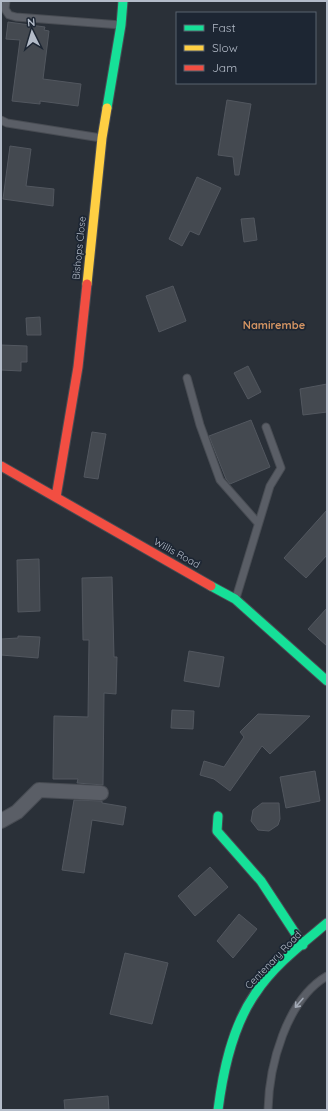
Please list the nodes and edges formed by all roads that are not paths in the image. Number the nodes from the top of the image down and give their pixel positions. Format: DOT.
graph roads {
  1 [pos="6,1"];
  2 [pos="123,1"];
  3 [pos="121,26"];
  4 [pos="1,120"];
  5 [pos="102,138"];
  6 [pos="187,378"];
  7 [pos="266,427"];
  8 [pos="1,466"];
  9 [pos="56,497"];
  10 [pos="258,523"];
  11 [pos="235,598"];
  12 [pos="327,681"];
  13 [pos="101,793"];
  14 [pos="218,816"];
  15 [pos="1,820"];
  16 [pos="327,923"];
  17 [pos="303,945"];
  18 [pos="327,976"];
  19 [pos="218,1110"];
  20 [pos="268,1110"];
  1 -- 3 [label="lane"];
  2 -- 3 [label="street, Bishops Close"];
  3 -- 5 [label="street, Bishops Close"];
  4 -- 5 [label="lane"];
  5 -- 9 [label="street, Bishops Close"];
  6 -- 10 [label="lane"];
  7 -- 10 [label="lane"];
  8 -- 9 [label="street, Willis Road"];
  9 -- 11 [label="street, Willis Road"];
  10 -- 11 [label="lane"];
  11 -- 12 [label="street, Willis Road"];
  13 -- 15 [label="street"];
  14 -- 17 [label="street"];
  16 -- 17 [label="street, Centenary Road"];
  17 -- 19 [label="street, Centenary Road"];
  18 -- 20 [label="lane, one-way"];
}
